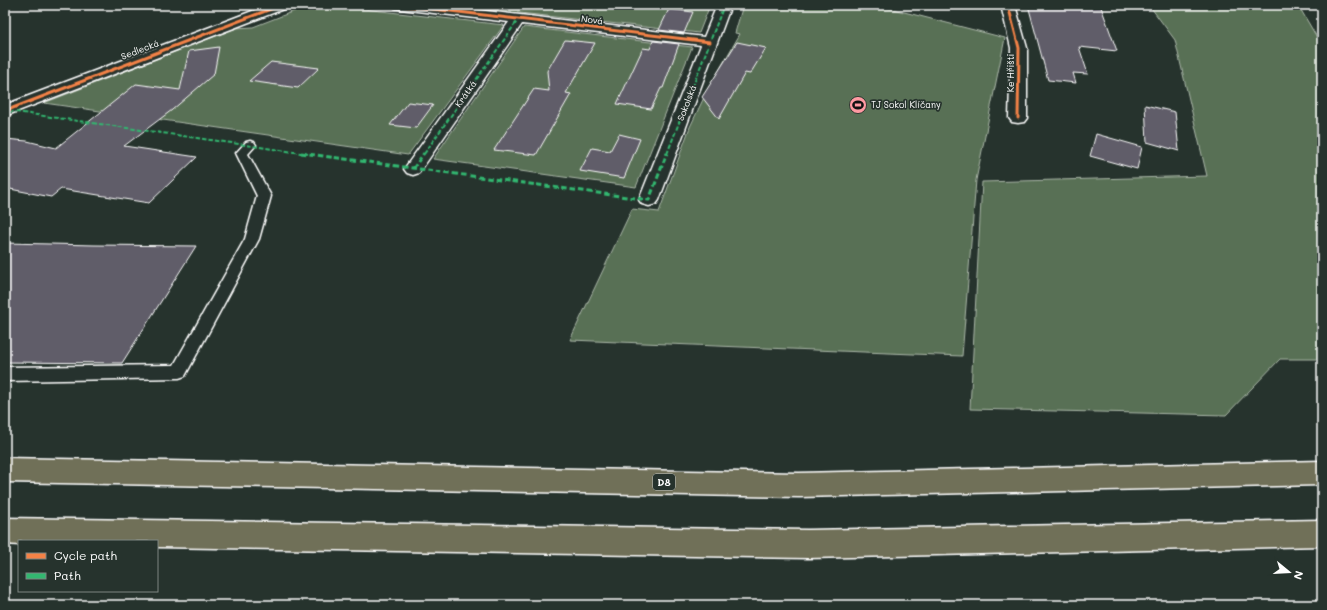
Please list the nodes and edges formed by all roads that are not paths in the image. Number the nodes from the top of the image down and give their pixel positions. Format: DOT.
graph roads {
  1 [pos="281,5"];
  2 [pos="400,5"];
  3 [pos="724,5"];
  4 [pos="1008,5"];
  5 [pos="518,20"];
  6 [pos="710,42"];
  7 [pos="5,111"];
  8 [pos="1018,118"];
  9 [pos="250,146"];
  10 [pos="413,169"];
  11 [pos="649,200"];
  12 [pos="5,374"];
  13 [pos="5,470"];
  14 [pos="1322,473"];
  15 [pos="5,531"];
  16 [pos="1322,533"];
  1 -- 7 [label="street, Sedlecká"];
  2 -- 5 [label="street, Nová"];
  3 -- 6 [label="street, Sokolská"];
  4 -- 8 [label="street, Ke Hřišti"];
  5 -- 6 [label="street, Nová"];
  5 -- 10 [label="street, Krátká"];
  6 -- 11 [label="street, Sokolská"];
  9 -- 12 [label="lane"];
  13 -- 14 [label="highway, D8"];
  15 -- 16 [label="highway"];
}
